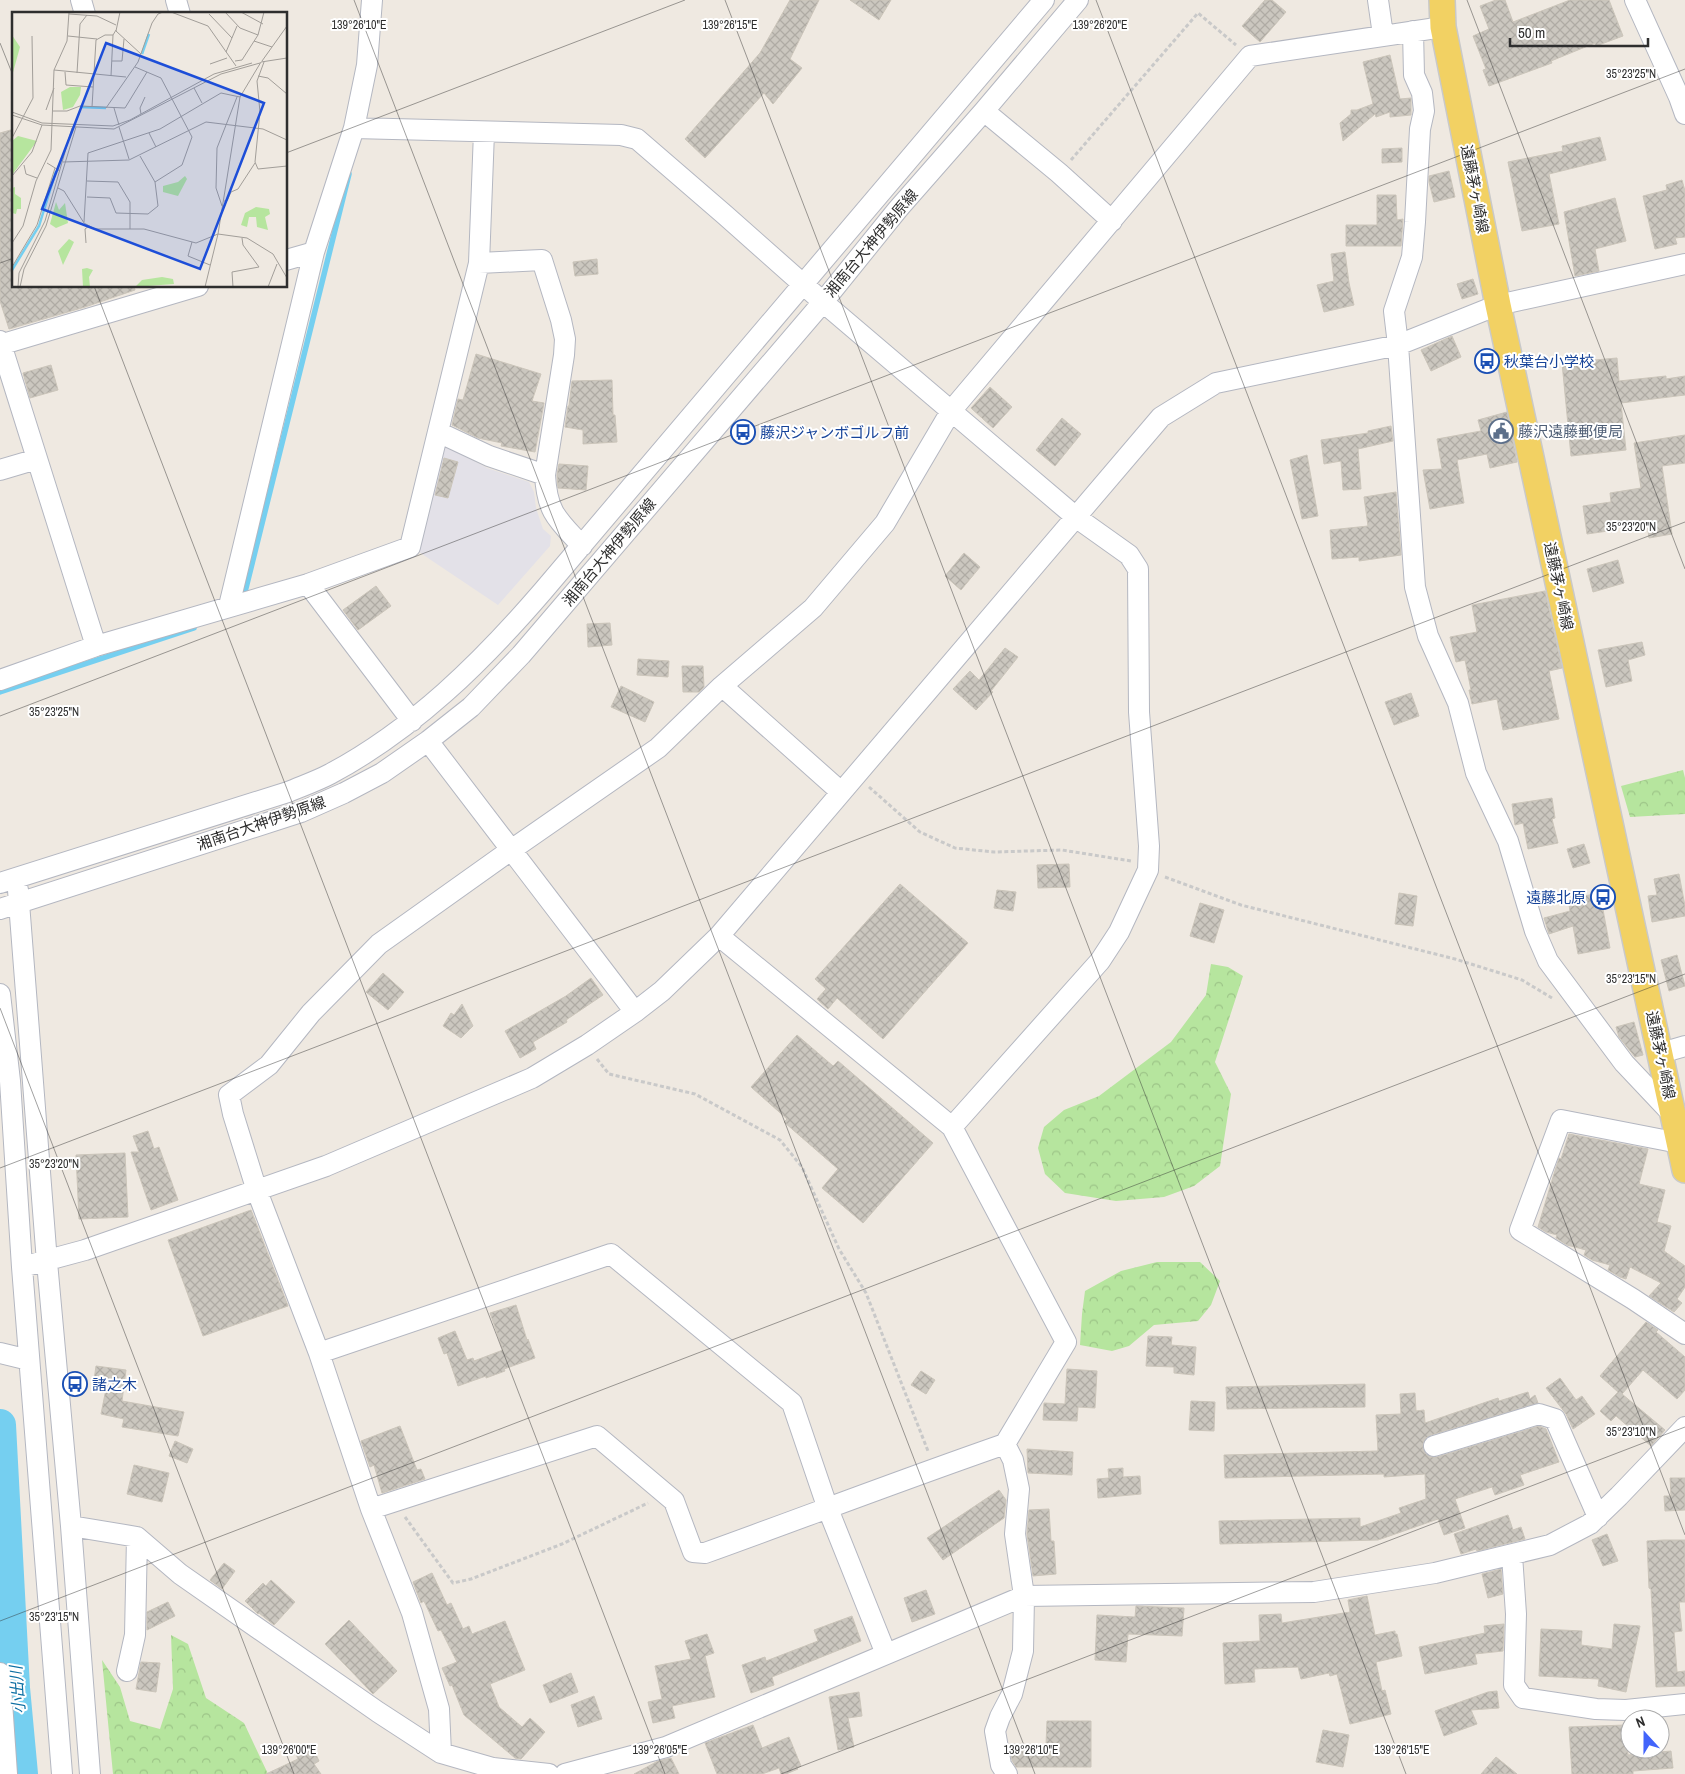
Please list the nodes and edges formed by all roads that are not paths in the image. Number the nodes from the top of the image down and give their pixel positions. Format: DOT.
graph roads {
  1 [pos="372,0"];
  2 [pos="1044,0"];
  3 [pos="1078,0"];
  4 [pos="1378,0"];
  5 [pos="1442,0"];
  6 [pos="1635,0"];
  7 [pos="1443,26"];
  8 [pos="1413,31"];
  9 [pos="1383,36"];
  10 [pos="984,111"];
  11 [pos="1685,114"];
  12 [pos="354,128"];
  13 [pos="484,132"];
  14 [pos="1112,221"];
  15 [pos="314,252"];
  16 [pos="288,259"];
  17 [pos="479,263"];
  18 [pos="1685,264"];
  19 [pos="802,284"];
  20 [pos="186,288"];
  21 [pos="167,291"];
  22 [pos="822,302"];
  23 [pos="1498,305"];
  24 [pos="0,344"];
  25 [pos="1398,345"];
  26 [pos="951,411"];
  27 [pos="438,432"];
  28 [pos="37,459"];
  29 [pos="0,470"];
  30 [pos="544,475"];
  31 [pos="1077,518"];
  32 [pos="582,546"];
  33 [pos="308,584"];
  34 [pos="230,606"];
  35 [pos="96,646"];
  36 [pos="0,680"];
  37 [pos="722,686"];
  38 [pos="412,721"];
  39 [pos="428,741"];
  40 [pos="841,792"];
  41 [pos="512,850"];
  42 [pos="8,881"];
  43 [pos="20,903"];
  44 [pos="0,909"];
  45 [pos="719,936"];
  46 [pos="0,994"];
  47 [pos="635,1012"];
  48 [pos="1685,1046"];
  49 [pos="1660,1052"];
  50 [pos="1674,1116"];
  51 [pos="952,1127"];
  52 [pos="1682,1147"];
  53 [pos="1685,1170"];
  54 [pos="257,1191"];
  55 [pos="47,1262"];
  56 [pos="22,1267"];
  57 [pos="1685,1334"];
  58 [pos="319,1352"];
  59 [pos="0,1354"];
  60 [pos="29,1360"];
  61 [pos="1685,1427"];
  62 [pos="1005,1444"];
  63 [pos="1434,1446"];
  64 [pos="371,1509"];
  65 [pos="828,1509"];
  66 [pos="1598,1517"];
  67 [pos="71,1526"];
  68 [pos="136,1537"];
  69 [pos="1512,1554"];
  70 [pos="1024,1596"];
  71 [pos="886,1654"];
  72 [pos="127,1671"];
  73 [pos="0,1673"];
  74 [pos="1685,1704"];
  75 [pos="441,1753"];
  76 [pos="490,1771"];
  77 [pos="7,1774"];
  78 [pos="62,1774"];
  79 [pos="90,1774"];
  80 [pos="549,1774"];
  81 [pos="564,1774"];
  82 [pos="1006,1774"];
  1 -- 12 [label="street"];
  2 -- 19 [label="street, 湘南台大神伊勢原線"];
  3 -- 10 [label="street, 湘南台大神伊勢原線"];
  4 -- 9 [label="street"];
  5 -- 7 [label="main road, 遠藤茅ヶ崎線"];
  6 -- 11 [label="street"];
  7 -- 8 [label="street"];
  7 -- 23 [label="main road, 遠藤茅ヶ崎線"];
  8 -- 9 [label="street"];
  8 -- 25 [label="street"];
  9 -- 14 [label="street"];
  10 -- 14 [label="street"];
  10 -- 22 [label="street, 湘南台大神伊勢原線"];
  12 -- 13 [label="street"];
  12 -- 15 [label="street"];
  13 -- 17 [label="street"];
  13 -- 19 [label="street"];
  14 -- 26 [label="street"];
  15 -- 16 [label="street"];
  15 -- 34 [label="street"];
  17 -- 27 [label="street"];
  17 -- 30 [label="street"];
  18 -- 23 [label="street"];
  19 -- 22 [label="street"];
  19 -- 32 [label="street, 湘南台大神伊勢原線"];
  20 -- 21 [label="street"];
  21 -- 24 [label="street"];
  22 -- 26 [label="street"];
  22 -- 39 [label="street, 湘南台大神伊勢原線"];
  23 -- 25 [label="street"];
  23 -- 49 [label="main road, 遠藤茅ヶ崎線"];
  24 -- 28 [label="street"];
  25 -- 31 [label="street"];
  25 -- 50 [label="street"];
  26 -- 31 [label="street"];
  26 -- 37 [label="street"];
  27 -- 30 [label="street"];
  27 -- 33 [label="street"];
  28 -- 29 [label="street"];
  28 -- 35 [label="street"];
  30 -- 32 [label="street"];
  31 -- 40 [label="street"];
  31 -- 51 [label="street"];
  32 -- 38 [label="street, 湘南台大神伊勢原線"];
  33 -- 34 [label="street"];
  33 -- 38 [label="street"];
  34 -- 35 [label="street"];
  35 -- 36 [label="street"];
  37 -- 40 [label="street"];
  37 -- 41 [label="street"];
  38 -- 42 [label="street, 湘南台大神伊勢原線"];
  39 -- 41 [label="street"];
  39 -- 43 [label="street, 湘南台大神伊勢原線"];
  40 -- 45 [label="street"];
  41 -- 47 [label="street"];
  41 -- 54 [label="street"];
  42 -- 43 [label="street"];
  43 -- 44 [label="street, 湘南台大神伊勢原線"];
  43 -- 55 [label="street"];
  45 -- 47 [label="street"];
  45 -- 51 [label="street"];
  46 -- 56 [label="street"];
  47 -- 54 [label="street"];
  48 -- 49 [label="street"];
  49 -- 50 [label="main road, 遠藤茅ヶ崎線"];
  50 -- 52 [label="main road, 遠藤茅ヶ崎線"];
  51 -- 62 [label="street"];
  52 -- 53 [label="main road, 遠藤茅ヶ崎線"];
  52 -- 57 [label="street"];
  54 -- 55 [label="street"];
  54 -- 58 [label="street"];
  55 -- 56 [label="street"];
  55 -- 67 [label="street"];
  56 -- 60 [label="street"];
  58 -- 64 [label="street"];
  58 -- 65 [label="street"];
  59 -- 60 [label="street"];
  60 -- 78 [label="street"];
  61 -- 66 [label="street"];
  62 -- 65 [label="street"];
  62 -- 70 [label="street"];
  63 -- 66 [label="street"];
  64 -- 65 [label="street"];
  64 -- 75 [label="street"];
  65 -- 71 [label="street"];
  66 -- 69 [label="street"];
  67 -- 68 [label="street"];
  67 -- 79 [label="street"];
  68 -- 72 [label="street"];
  68 -- 75 [label="street"];
  69 -- 70 [label="street"];
  69 -- 74 [label="street"];
  70 -- 71 [label="street"];
  70 -- 82 [label="street"];
  71 -- 81 [label="street"];
  73 -- 77 [label="street"];
  75 -- 76 [label="street"];
  76 -- 80 [label="street"];
}
